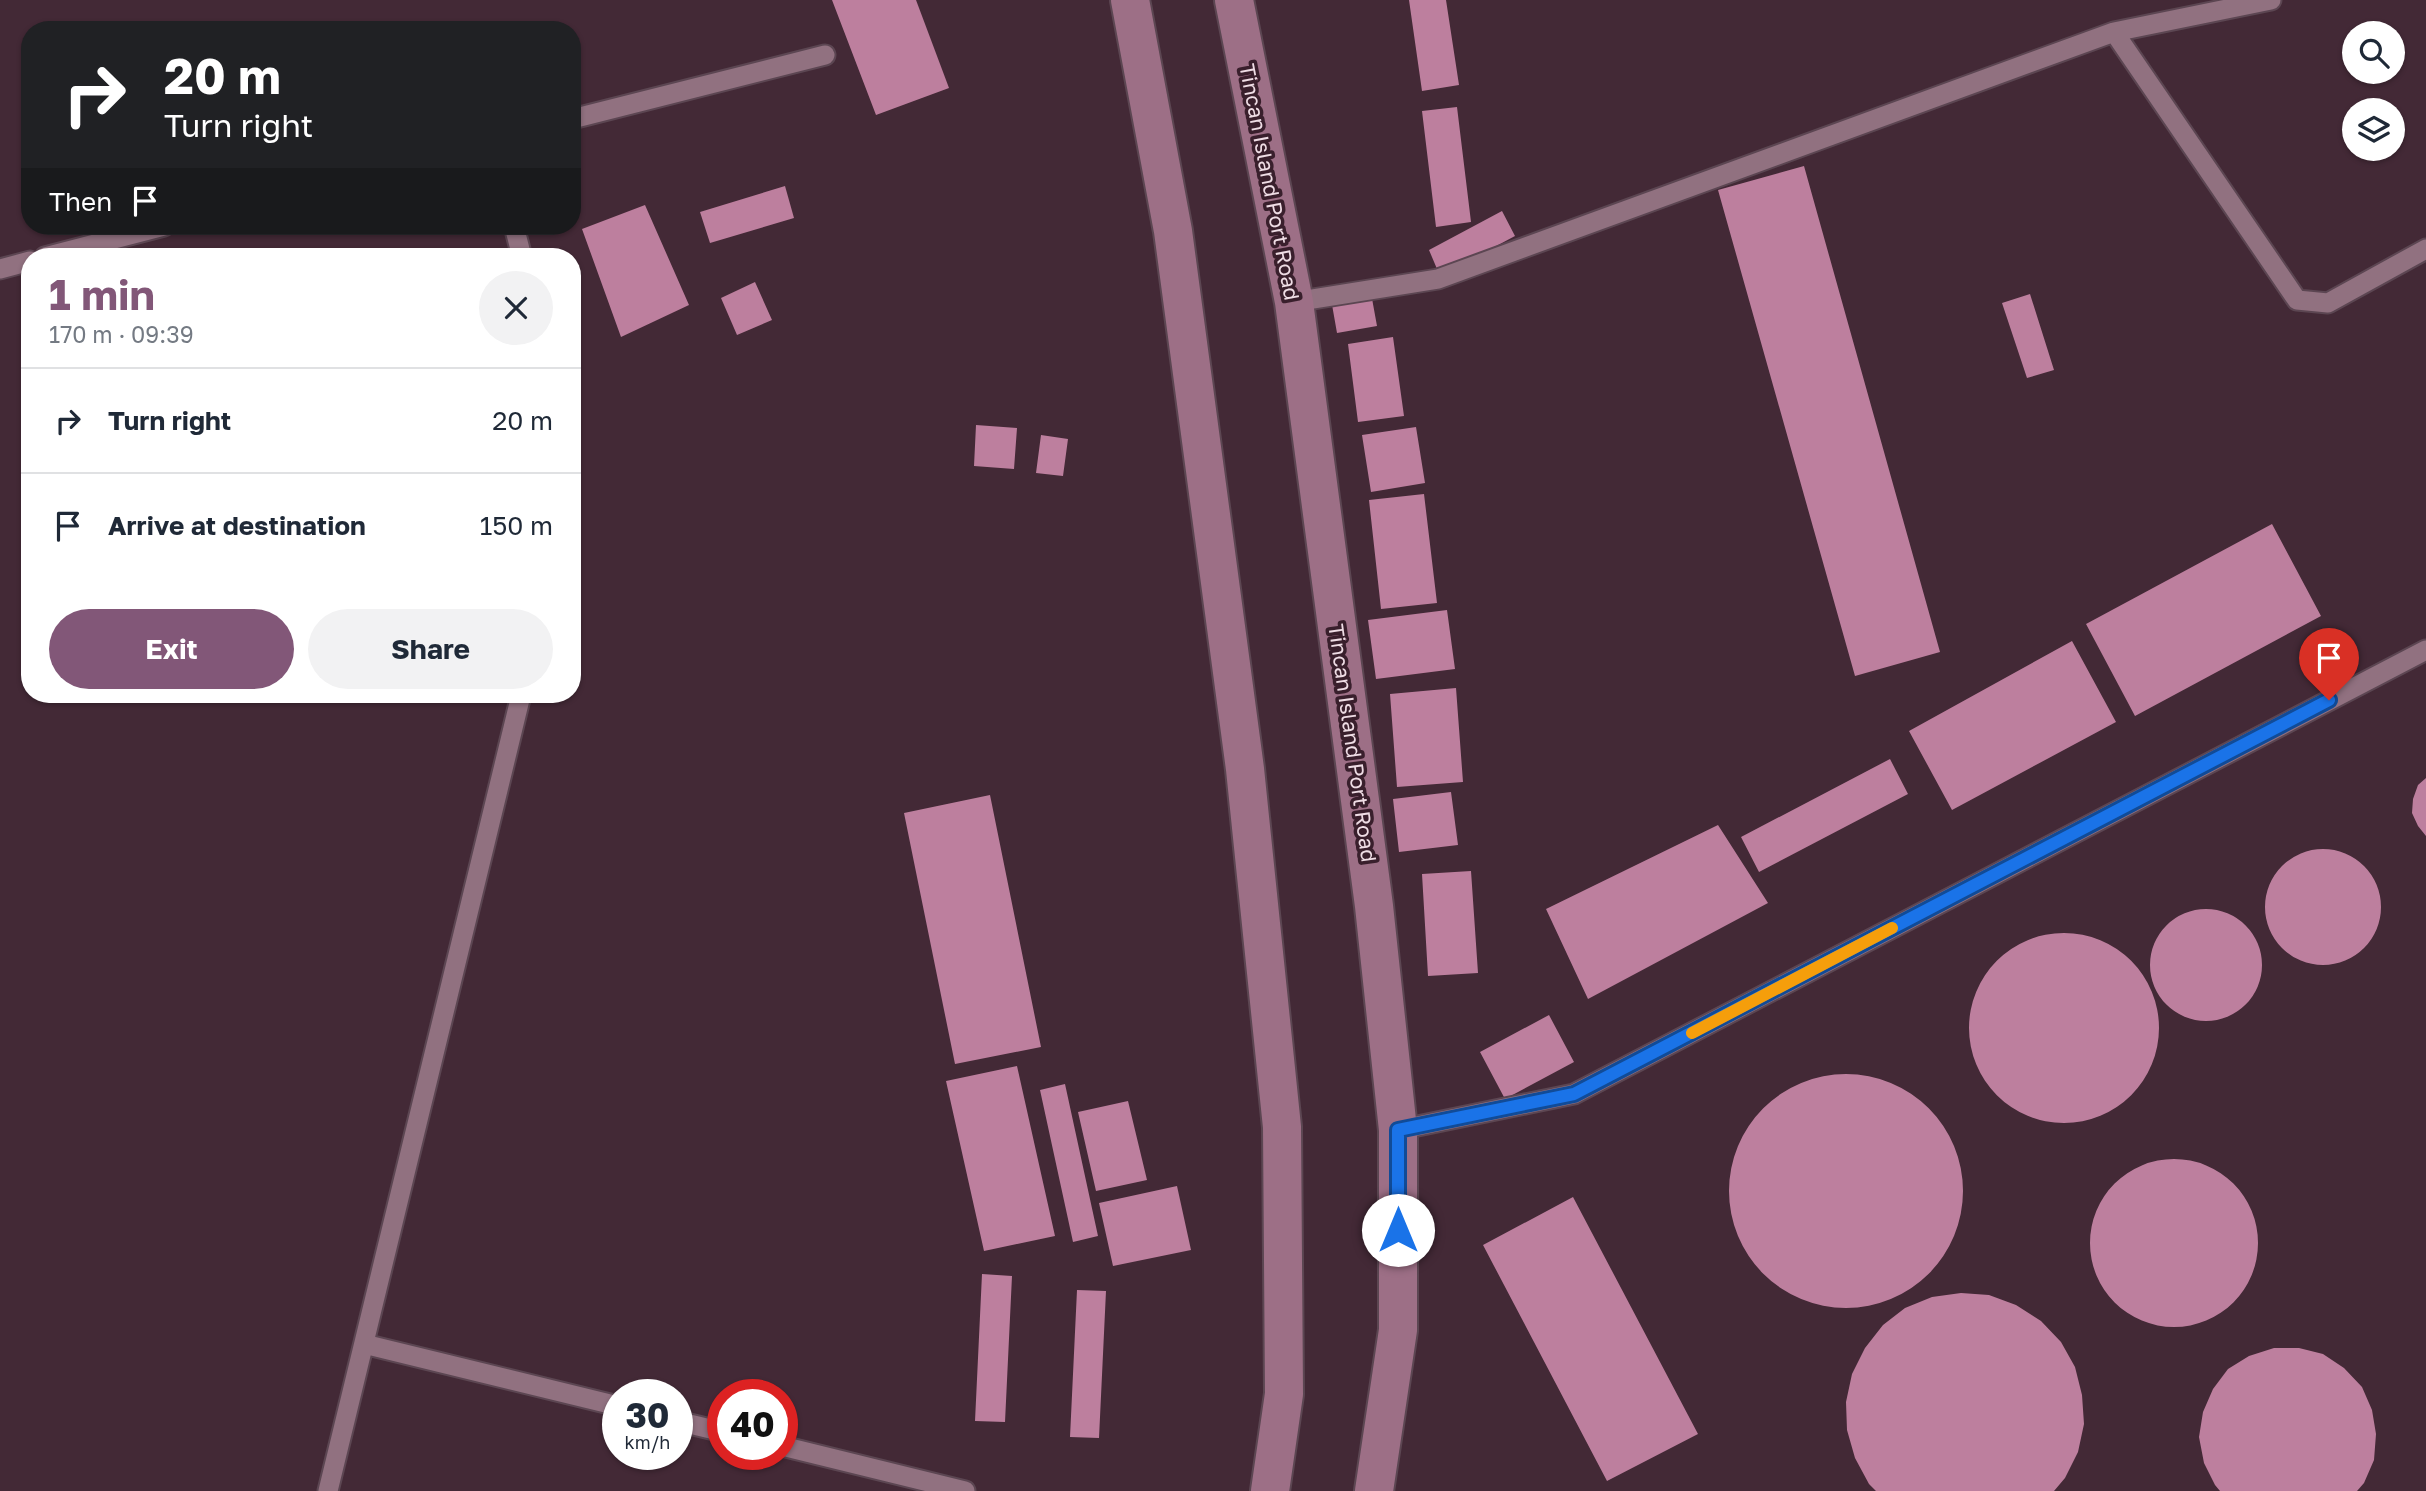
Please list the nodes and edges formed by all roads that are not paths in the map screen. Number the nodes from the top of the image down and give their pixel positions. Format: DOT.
graph roads {
  1 [pos="1130,0"];
  2 [pos="1234,0"];
  3 [pos="2272,0"];
  4 [pos="2114,32"];
  5 [pos="825,55"];
  6 [pos="581,117"];
  7 [pos="130,235"];
  8 [pos="80,248"];
  9 [pos="2426,249"];
  10 [pos="21,263"];
  11 [pos="0,269"];
  12 [pos="1294,302"];
  13 [pos="2426,650"];
  14 [pos="519,703"];
  15 [pos="1398,1130"];
  16 [pos="364,1344"];
  17 [pos="602,1402"];
  18 [pos="798,1450"];
  19 [pos="328,1491"];
  20 [pos="965,1491"];
  21 [pos="1270,1491"];
  22 [pos="1374,1491"];
  1 -- 21 [label="street"];
  2 -- 12 [label="street, Tincan Island Port Road"];
  3 -- 4 [label="lane"];
  4 -- 9 [label="lane"];
  4 -- 12 [label="lane"];
  5 -- 6 [label="lane"];
  7 -- 8 [label="lane"];
  10 -- 11 [label="lane"];
  12 -- 15 [label="street, Tincan Island Port Road"];
  13 -- 15 [label="lane"];
  14 -- 16 [label="lane"];
  15 -- 22 [label="street, Tincan Island Port Road"];
  16 -- 17 [label="lane"];
  16 -- 19 [label="lane"];
  18 -- 20 [label="lane"];
}
